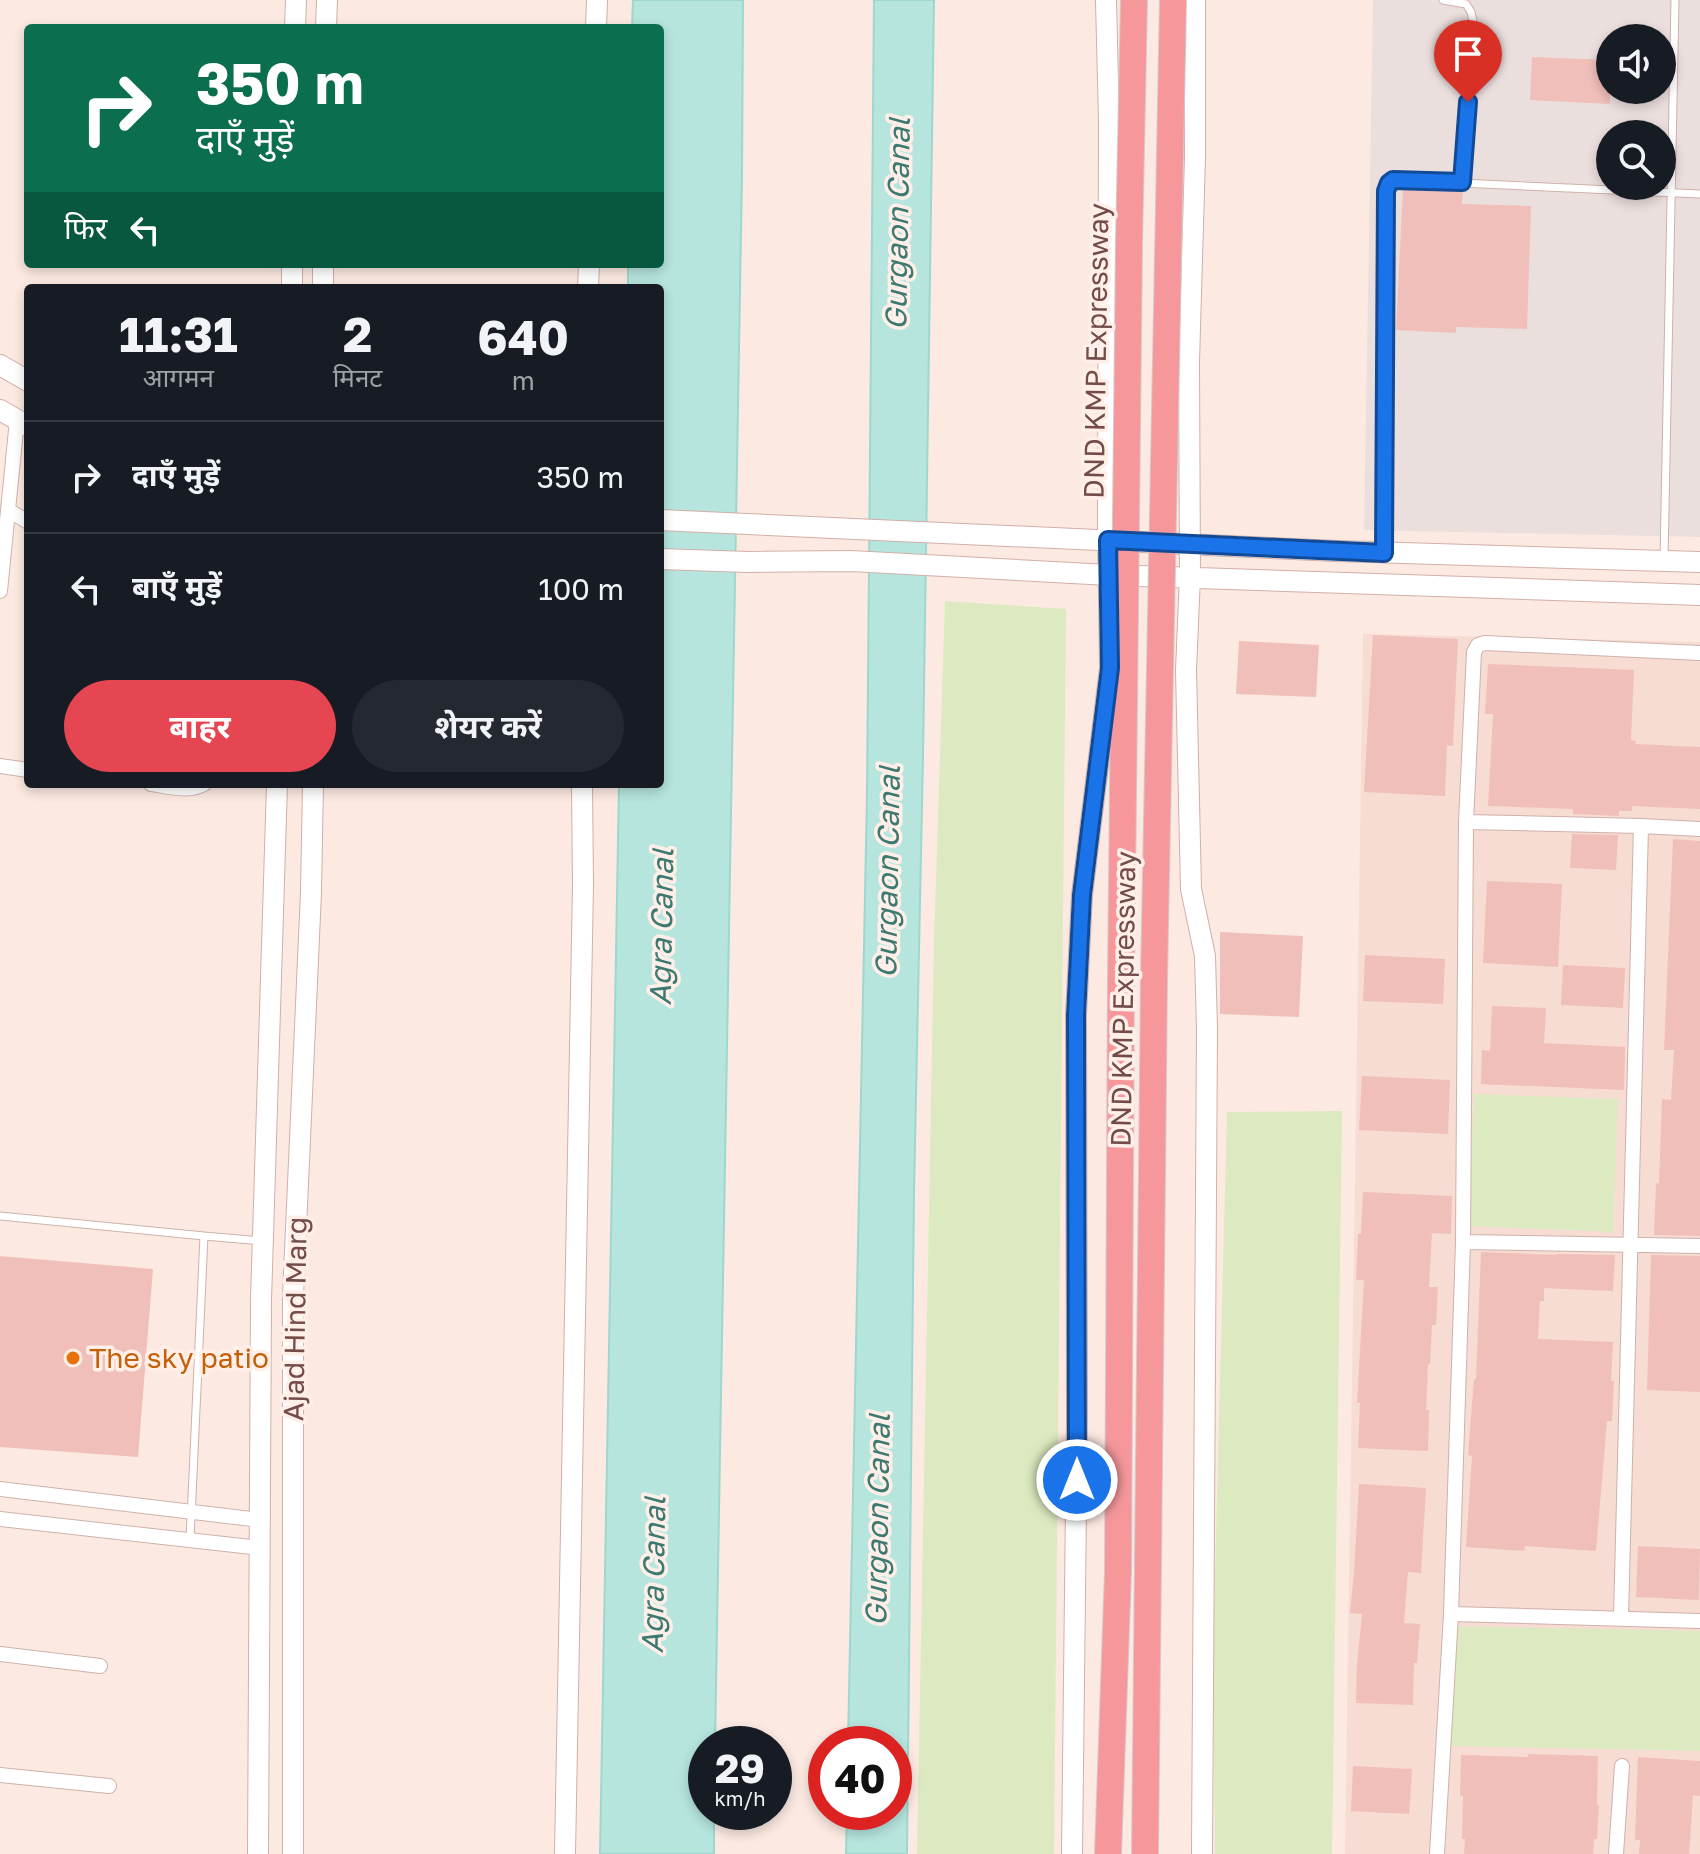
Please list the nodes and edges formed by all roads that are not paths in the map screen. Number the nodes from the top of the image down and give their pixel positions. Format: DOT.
graph roads {
  1 [pos="296,0"];
  2 [pos="327,0"];
  3 [pos="597,0"];
  4 [pos="1106,0"];
  5 [pos="1134,0"];
  6 [pos="1173,0"];
  7 [pos="1195,0"];
  8 [pos="1443,0"];
  9 [pos="1675,0"];
  10 [pos="295,24"];
  11 [pos="326,24"];
  12 [pos="596,24"];
  13 [pos="1673,120"];
  14 [pos="1462,182"];
  15 [pos="1596,189"];
  16 [pos="1676,193"];
  17 [pos="1700,194"];
  18 [pos="1671,200"];
  19 [pos="0,365"];
  20 [pos="24,379"];
  21 [pos="15,419"];
  22 [pos="8,510"];
  23 [pos="24,520"];
  24 [pos="664,520"];
  25 [pos="801,527"];
  26 [pos="1108,540"];
  27 [pos="1190,544"];
  28 [pos="1384,553"];
  29 [pos="664,559"];
  30 [pos="799,561"];
  31 [pos="1664,561"];
  32 [pos="1700,562"];
  33 [pos="1109,575"];
  34 [pos="1190,576"];
  35 [pos="0,591"];
  36 [pos="1700,595"];
  37 [pos="1700,653"];
  38 [pos="0,766"];
  39 [pos="24,769"];
  40 [pos="582,788"];
  41 [pos="277,789"];
  42 [pos="313,790"];
  43 [pos="1466,822"];
  44 [pos="1641,826"];
  45 [pos="1700,829"];
  46 [pos="0,1216"];
  47 [pos="204,1236"];
  48 [pos="262,1242"];
  49 [pos="1463,1242"];
  50 [pos="1630,1244"];
  51 [pos="1700,1246"];
  52 [pos="0,1489"];
  53 [pos="192,1511"];
  54 [pos="0,1519"];
  55 [pos="260,1520"];
  56 [pos="190,1540"];
  57 [pos="260,1548"];
  58 [pos="1451,1614"];
  59 [pos="1621,1618"];
  60 [pos="1700,1621"];
  61 [pos="0,1654"];
  62 [pos="100,1666"];
  63 [pos="1622,1766"];
  64 [pos="0,1775"];
  65 [pos="109,1786"];
  66 [pos="258,1854"];
  67 [pos="293,1854"];
  68 [pos="565,1854"];
  69 [pos="1072,1854"];
  70 [pos="1108,1854"];
  71 [pos="1145,1854"];
  72 [pos="1202,1854"];
  73 [pos="1437,1854"];
  74 [pos="1616,1854"];
  1 -- 10 [label="street"];
  2 -- 11 [label="street"];
  3 -- 12 [label="street"];
  4 -- 26 [label="street"];
  5 -- 70 [label="highway, DND KMP Expressway, bridge"];
  6 -- 71 [label="highway, DND KMP Expressway, bridge"];
  7 -- 27 [label="street"];
  8 -- 14 [label="lane"];
  9 -- 13 [label="lane"];
  14 -- 15 [label="lane"];
  14 -- 28 [label="lane"];
  16 -- 17 [label="lane"];
  18 -- 31 [label="lane"];
  19 -- 20 [label="street"];
  21 -- 22 [label="street"];
  22 -- 23 [label="street"];
  22 -- 35 [label="street"];
  24 -- 25 [label="street"];
  25 -- 26 [label="street"];
  25 -- 30 [label="street"];
  26 -- 27 [label="street"];
  26 -- 33 [label="street"];
  27 -- 28 [label="street"];
  27 -- 34 [label="street"];
  28 -- 31 [label="street"];
  29 -- 30 [label="street"];
  30 -- 33 [label="street"];
  31 -- 32 [label="street"];
  33 -- 34 [label="street"];
  33 -- 69 [label="street"];
  34 -- 36 [label="street"];
  34 -- 72 [label="street"];
  37 -- 43 [label="street"];
  38 -- 39 [label="street"];
  40 -- 68 [label="street"];
  41 -- 42 [label="street"];
  41 -- 48 [label="street"];
  42 -- 67 [label="street, Ajad Hind Marg"];
  43 -- 44 [label="street"];
  43 -- 49 [label="street"];
  44 -- 45 [label="street"];
  44 -- 50 [label="street"];
  46 -- 47 [label="lane"];
  47 -- 48 [label="lane"];
  47 -- 53 [label="lane"];
  48 -- 55 [label="street"];
  49 -- 50 [label="street"];
  49 -- 58 [label="street"];
  50 -- 51 [label="street"];
  50 -- 59 [label="street"];
  52 -- 53 [label="street"];
  53 -- 55 [label="street"];
  53 -- 56 [label="lane"];
  54 -- 56 [label="street"];
  55 -- 57 [label="street"];
  56 -- 57 [label="street"];
  57 -- 66 [label="street"];
  58 -- 59 [label="street"];
  58 -- 73 [label="street"];
  59 -- 60 [label="street"];
  61 -- 62 [label="street"];
  63 -- 74 [label="street"];
  64 -- 65 [label="street"];
}
